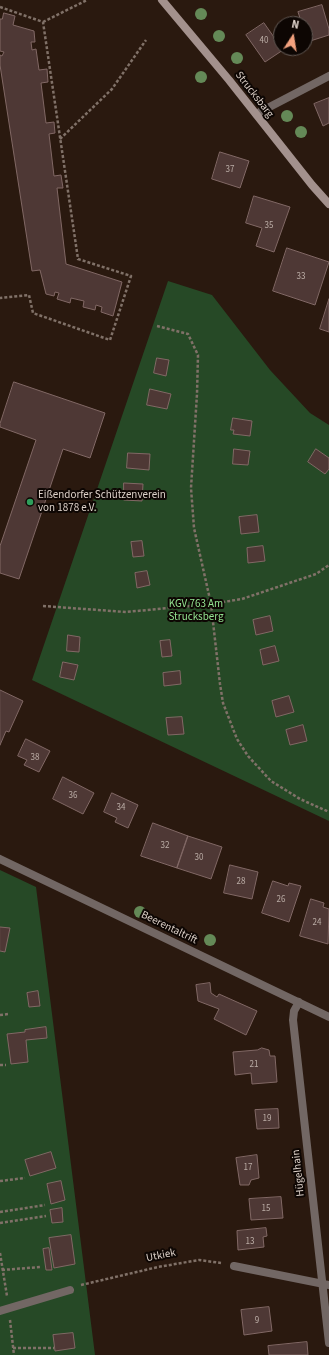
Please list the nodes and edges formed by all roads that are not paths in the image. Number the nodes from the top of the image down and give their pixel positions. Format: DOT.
graph roads {
  1 [pos="162,0"];
  2 [pos="329,76"];
  3 [pos="256,114"];
  4 [pos="329,204"];
  5 [pos="0,859"];
  6 [pos="299,1002"];
  7 [pos="329,1017"];
  8 [pos="234,1266"];
  9 [pos="326,1284"];
  10 [pos="70,1290"];
  11 [pos="0,1311"];
  12 [pos="329,1343"];
  1 -- 3 [label="street, Strucksbarg"];
  2 -- 3 [label="street"];
  3 -- 4 [label="street, Strucksbarg"];
  5 -- 6 [label="street, Beerentaltrift"];
  6 -- 7 [label="street, Beerentaltrift"];
  6 -- 9 [label="street, Hügelhain"];
  8 -- 9 [label="street"];
  9 -- 12 [label="street, Hügelhain"];
  10 -- 11 [label="street"];
}
